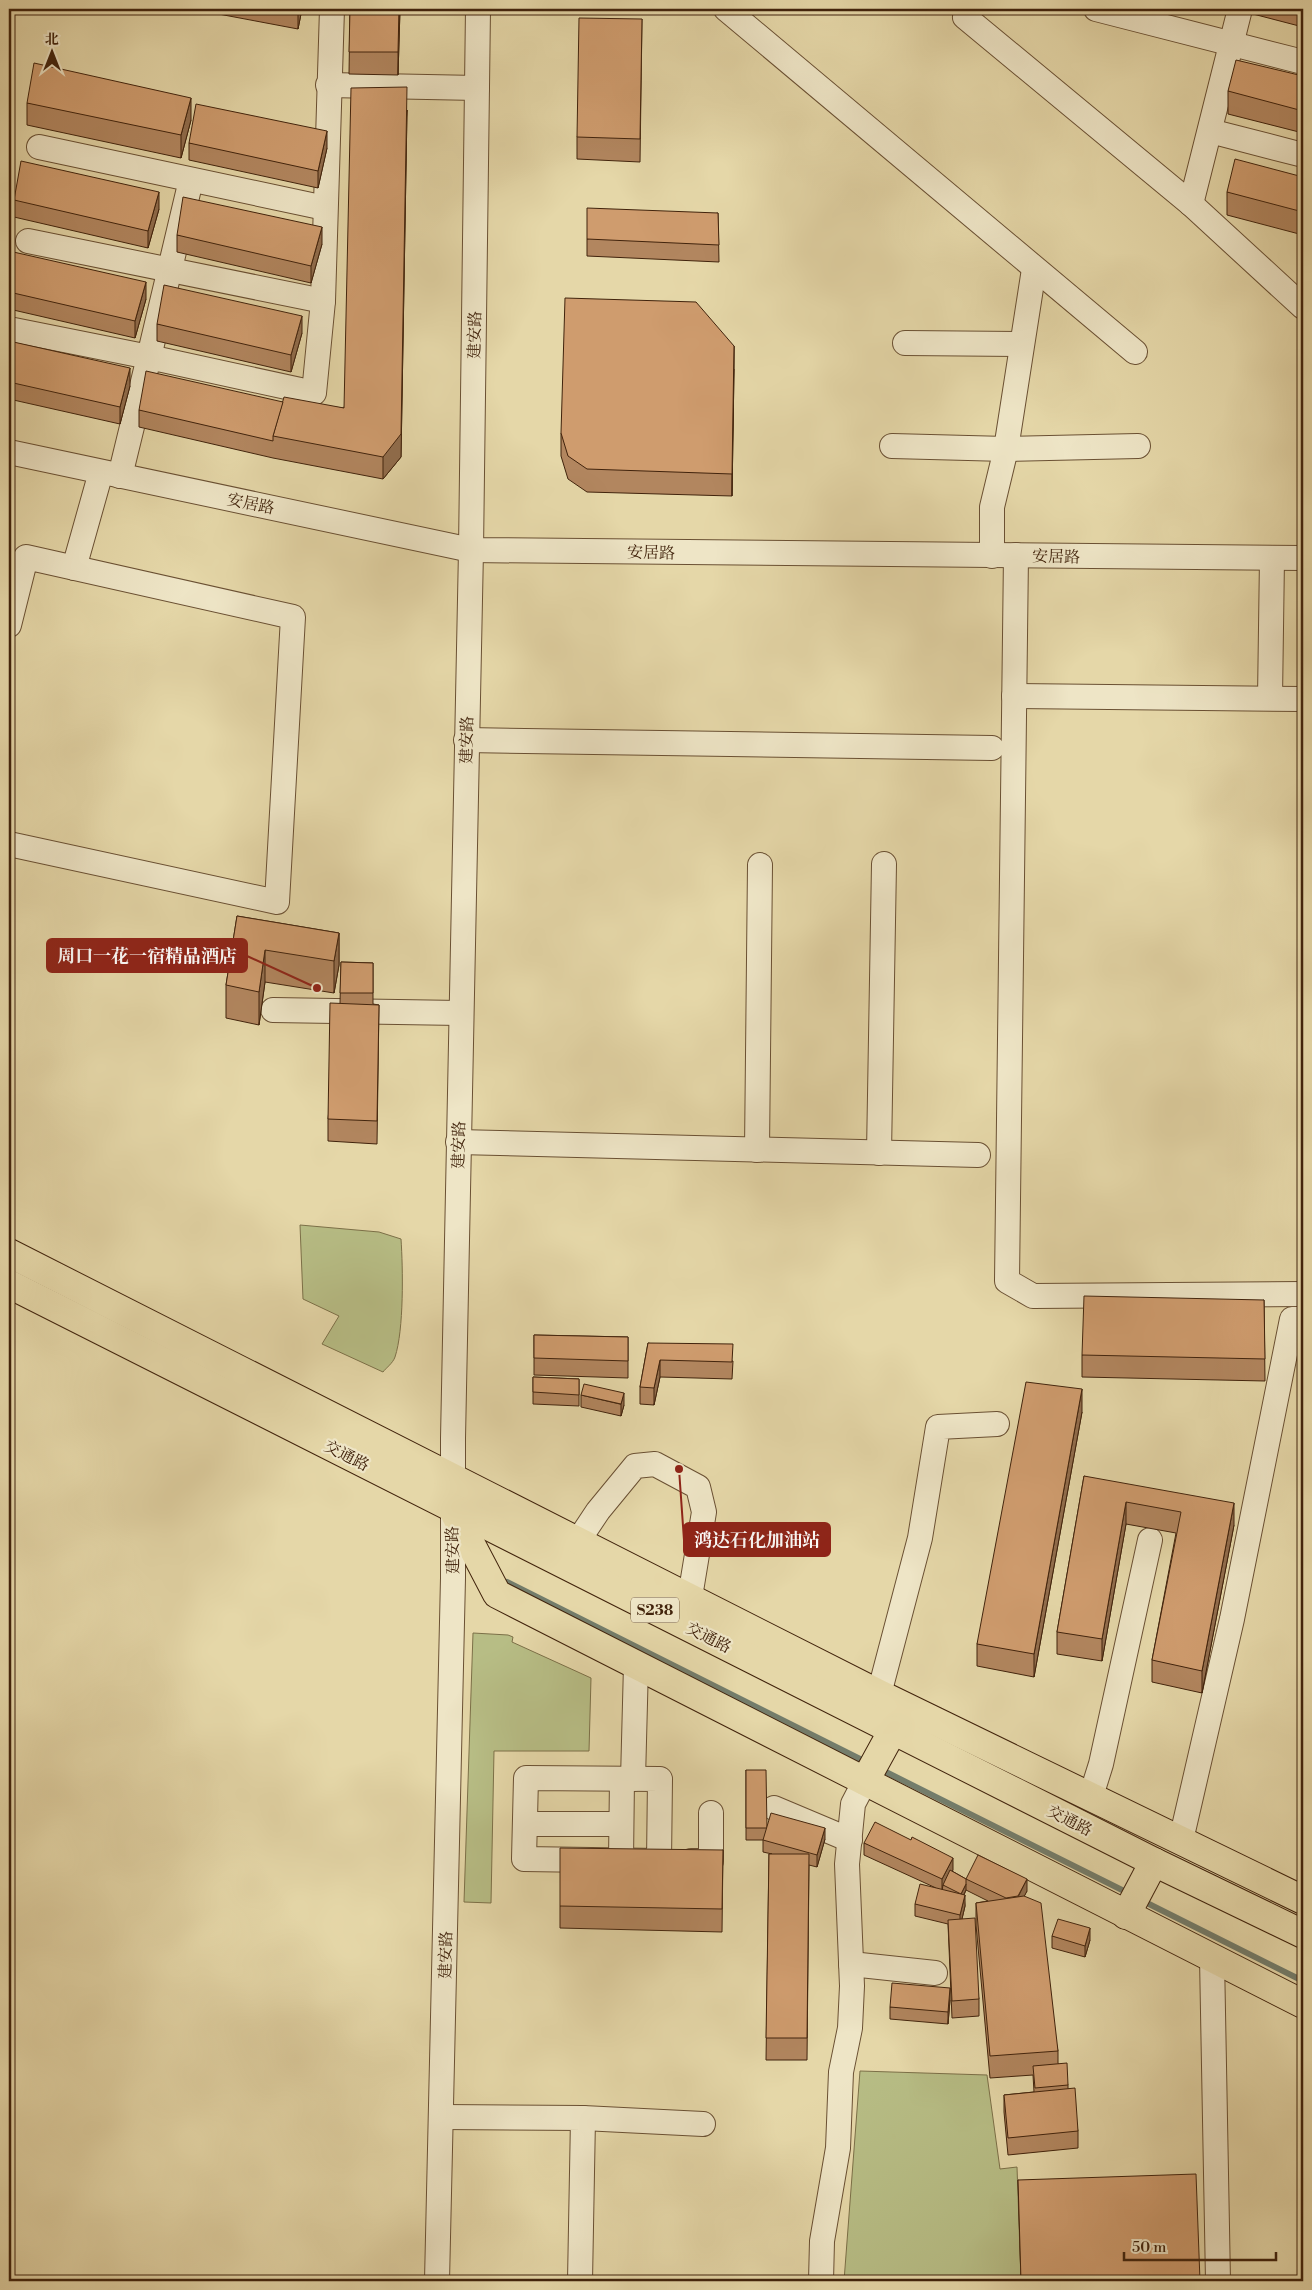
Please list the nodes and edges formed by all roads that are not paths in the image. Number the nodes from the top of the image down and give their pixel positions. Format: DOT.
graph roads {
  1 [pos="332,9"];
  2 [pos="478,9"];
  3 [pos="726,9"];
  4 [pos="967,9"];
  5 [pos="1096,9"];
  6 [pos="1240,9"];
  7 [pos="1232,44"];
  8 [pos="1303,62"];
  9 [pos="328,85"];
  10 [pos="478,88"];
  11 [pos="1210,131"];
  12 [pos="39,147"];
  13 [pos="1303,155"];
  14 [pos="191,180"];
  15 [pos="1191,204"];
  16 [pos="325,208"];
  17 [pos="28,241"];
  18 [pos="170,269"];
  19 [pos="1034,269"];
  20 [pos="323,301"];
  21 [pos="1303,307"];
  22 [pos="9,329"];
  23 [pos="905,343"];
  24 [pos="1021,344"];
  25 [pos="1134,352"];
  26 [pos="149,357"];
  27 [pos="892,446"];
  28 [pos="1138,446"];
  29 [pos="1006,449"];
  30 [pos="9,452"];
  31 [pos="110,474"];
  32 [pos="471,550"];
  33 [pos="992,556"];
  34 [pos="1016,556"];
  35 [pos="1272,558"];
  36 [pos="1303,558"];
  37 [pos="74,568"];
  38 [pos="9,625"];
  39 [pos="1014,696"];
  40 [pos="1270,698"];
  41 [pos="1303,699"];
  42 [pos="466,740"];
  43 [pos="992,748"];
  44 [pos="9,844"];
  45 [pos="884,864"];
  46 [pos="760,865"];
  47 [pos="273,1010"];
  48 [pos="460,1014"];
  49 [pos="458,1142"];
  50 [pos="757,1150"];
  51 [pos="879,1153"];
  52 [pos="978,1155"];
  53 [pos="9,1253"];
  54 [pos="9,1284"];
  55 [pos="1303,1294"];
  56 [pos="1303,1319"];
  57 [pos="997,1424"];
  58 [pos="452,1479"];
  59 [pos="452,1508"];
  60 [pos="1150,1540"];
  61 [pos="578,1541"];
  62 [pos="690,1597"];
  63 [pos="641,1667"];
  64 [pos="878,1694"];
  65 [pos="893,1730"];
  66 [pos="633,1779"];
  67 [pos="865,1781"];
  68 [pos="1091,1796"];
  69 [pos="774,1808"];
  70 [pos="710,1813"];
  71 [pos="525,1824"];
  72 [pos="621,1824"];
  73 [pos="850,1840"];
  74 [pos="1181,1840"];
  75 [pos="621,1860"];
  76 [pos="659,1861"];
  77 [pos="1154,1862"];
  78 [pos="1303,1900"];
  79 [pos="1126,1915"];
  80 [pos="1303,1934"];
  81 [pos="1212,1958"];
  82 [pos="851,1964"];
  83 [pos="935,1974"];
  84 [pos="1303,2004"];
  85 [pos="442,2117"];
  86 [pos="583,2118"];
  87 [pos="704,2124"];
  88 [pos="437,2281"];
  89 [pos="580,2281"];
  90 [pos="822,2281"];
  91 [pos="1218,2281"];
  1 -- 9 [label="street"];
  2 -- 10 [label="street, 建安路"];
  3 -- 19 [label="street"];
  4 -- 15 [label="street"];
  5 -- 7 [label="street"];
  6 -- 7 [label="street"];
  7 -- 8 [label="street"];
  7 -- 11 [label="street"];
  9 -- 10 [label="street"];
  9 -- 16 [label="street"];
  10 -- 32 [label="street, 建安路"];
  11 -- 13 [label="street"];
  11 -- 15 [label="street"];
  12 -- 14 [label="street"];
  14 -- 16 [label="street"];
  14 -- 18 [label="street"];
  15 -- 21 [label="street"];
  16 -- 20 [label="street"];
  17 -- 18 [label="street"];
  18 -- 20 [label="street"];
  18 -- 26 [label="street"];
  19 -- 24 [label="street"];
  19 -- 25 [label="street"];
  20 -- 26 [label="street"];
  22 -- 26 [label="street"];
  23 -- 24 [label="street"];
  24 -- 29 [label="street"];
  26 -- 31 [label="street"];
  27 -- 29 [label="street"];
  28 -- 29 [label="street"];
  29 -- 33 [label="street"];
  30 -- 31 [label="street, 安居路"];
  31 -- 32 [label="street, 安居路"];
  31 -- 37 [label="street"];
  32 -- 33 [label="street, 安居路"];
  32 -- 42 [label="street, 建安路"];
  33 -- 34 [label="street, 安居路"];
  34 -- 35 [label="street, 安居路"];
  34 -- 39 [label="street"];
  35 -- 36 [label="street, 安居路"];
  35 -- 40 [label="street"];
  37 -- 38 [label="street"];
  37 -- 44 [label="street"];
  39 -- 40 [label="street"];
  39 -- 55 [label="street"];
  40 -- 41 [label="street"];
  42 -- 43 [label="street"];
  42 -- 48 [label="street, 建安路"];
  45 -- 51 [label="street"];
  46 -- 50 [label="street"];
  47 -- 48 [label="street"];
  48 -- 49 [label="street, 建安路"];
  49 -- 50 [label="street"];
  49 -- 58 [label="street, 建安路"];
  50 -- 51 [label="street"];
  51 -- 52 [label="street"];
  53 -- 58 [label="main road, 交通路 / S238"];
  54 -- 59 [label="main road, 交通路 / S238"];
  56 -- 74 [label="street"];
  57 -- 64 [label="street"];
  58 -- 59 [label="street, 建安路"];
  58 -- 61 [label="main road, 交通路 / S238"];
  59 -- 63 [label="main road"];
  59 -- 65 [label="main road, 交通路 / S238"];
  59 -- 85 [label="street, 建安路"];
  60 -- 68 [label="street"];
  61 -- 62 [label="main road, 交通路 / S238"];
  61 -- 62 [label="street"];
  62 -- 64 [label="main road, 交通路 / S238"];
  63 -- 66 [label="street"];
  63 -- 67 [label="main road"];
  64 -- 68 [label="main road, 交通路 / S238"];
  65 -- 67 [label="main road"];
  65 -- 77 [label="main road, 交通路 / S238"];
  66 -- 71 [label="street"];
  66 -- 72 [label="street"];
  66 -- 76 [label="street"];
  67 -- 73 [label="street"];
  67 -- 79 [label="main road"];
  68 -- 74 [label="main road, 交通路 / S238"];
  69 -- 73 [label="street"];
  70 -- 76 [label="street"];
  71 -- 72 [label="street"];
  71 -- 75 [label="street"];
  72 -- 75 [label="street"];
  73 -- 82 [label="street"];
  74 -- 78 [label="main road, 交通路 / S238"];
  75 -- 76 [label="street"];
  77 -- 79 [label="main road"];
  77 -- 80 [label="main road, 交通路 / S238"];
  79 -- 81 [label="main road"];
  81 -- 84 [label="main road"];
  81 -- 91 [label="street"];
  82 -- 83 [label="street"];
  82 -- 90 [label="street"];
  85 -- 86 [label="street"];
  85 -- 88 [label="street, 建安路"];
  86 -- 87 [label="street"];
  86 -- 89 [label="street"];
}
